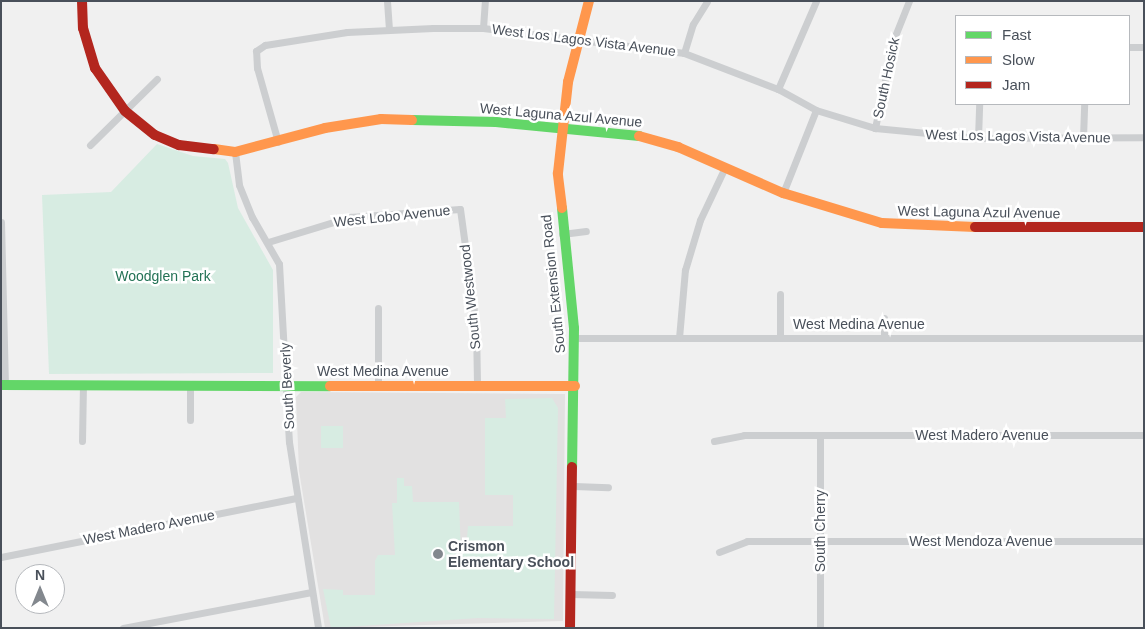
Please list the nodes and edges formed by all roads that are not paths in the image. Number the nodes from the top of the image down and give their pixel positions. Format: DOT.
graph roads {
  1 [pos="82,1"];
  2 [pos="387,1"];
  3 [pos="485,1"];
  4 [pos="590,1"];
  5 [pos="816,1"];
  6 [pos="909,1"];
  7 [pos="707,2"];
  8 [pos="389,28"];
  9 [pos="483,28"];
  10 [pos="578,40"];
  11 [pos="1130,47"];
  12 [pos="1144,47"];
  13 [pos="684,53"];
  14 [pos="157,78"];
  15 [pos="778,89"];
  16 [pos="979,105"];
  17 [pos="1084,105"];
  18 [pos="125,110"];
  19 [pos="816,110"];
  20 [pos="875,128"];
  21 [pos="561,129"];
  22 [pos="1144,137"];
  23 [pos="978,138"];
  24 [pos="1083,138"];
  25 [pos="278,142"];
  26 [pos="90,145"];
  27 [pos="235,152"];
  28 [pos="725,167"];
  29 [pos="783,193"];
  30 [pos="460,209"];
  31 [pos="1,222"];
  32 [pos="1144,228"];
  33 [pos="586,231"];
  34 [pos="562,234"];
  35 [pos="268,242"];
  36 [pos="2,285"];
  37 [pos="780,294"];
  38 [pos="378,308"];
  39 [pos="884,318"];
  40 [pos="574,338"];
  41 [pos="679,338"];
  42 [pos="780,338"];
  43 [pos="884,338"];
  44 [pos="1144,338"];
  45 [pos="285,384"];
  46 [pos="3,385"];
  47 [pos="83,385"];
  48 [pos="190,385"];
  49 [pos="378,385"];
  50 [pos="477,385"];
  51 [pos="575,386"];
  52 [pos="190,420"];
  53 [pos="820,435"];
  54 [pos="1144,435"];
  55 [pos="82,441"];
  56 [pos="714,441"];
  57 [pos="574,486"];
  58 [pos="608,488"];
  59 [pos="296,498"];
  60 [pos="819,541"];
  61 [pos="1144,541"];
  62 [pos="719,552"];
  63 [pos="1,557"];
  64 [pos="312,592"];
  65 [pos="571,594"];
  66 [pos="612,595"];
  67 [pos="123,628"];
  68 [pos="318,628"];
  69 [pos="570,628"];
  70 [pos="820,628"];
  1 -- 18 [label="street, West Laguna Azul Avenue"];
  2 -- 8 [label="street"];
  3 -- 9 [label="street"];
  4 -- 10 [label="street, South Extension Road"];
  5 -- 15 [label="street"];
  6 -- 20 [label="street, South Hosick"];
  7 -- 13 [label="street"];
  8 -- 9 [label="street, West Los Lagos Vista Avenue"];
  8 -- 25 [label="street, West Los Lagos Vista Avenue"];
  9 -- 10 [label="street, West Los Lagos Vista Avenue"];
  10 -- 13 [label="street, West Los Lagos Vista Avenue"];
  10 -- 21 [label="street, South Extension Road"];
  11 -- 12 [label="street"];
  13 -- 15 [label="street, West Los Lagos Vista Avenue"];
  14 -- 18 [label="street"];
  15 -- 19 [label="street, West Los Lagos Vista Avenue"];
  16 -- 23 [label="street"];
  17 -- 24 [label="street"];
  18 -- 26 [label="street"];
  18 -- 27 [label="street, West Laguna Azul Avenue"];
  19 -- 20 [label="street, West Los Lagos Vista Avenue"];
  19 -- 29 [label="street"];
  20 -- 23 [label="street, West Los Lagos Vista Avenue"];
  21 -- 25 [label="street, West Laguna Azul Avenue"];
  21 -- 28 [label="street, West Laguna Azul Avenue"];
  21 -- 34 [label="street, South Extension Road"];
  22 -- 24 [label="street, West Los Lagos Vista Avenue"];
  23 -- 24 [label="street, West Los Lagos Vista Avenue"];
  25 -- 27 [label="street, West Laguna Azul Avenue"];
  27 -- 35 [label="street, South Beverly"];
  28 -- 29 [label="street, West Laguna Azul Avenue"];
  28 -- 41 [label="street"];
  29 -- 32 [label="street, West Laguna Azul Avenue"];
  30 -- 35 [label="street, West Lobo Avenue"];
  30 -- 50 [label="street, South Westwood"];
  31 -- 36 [label="street"];
  33 -- 34 [label="street"];
  34 -- 40 [label="street, South Extension Road"];
  35 -- 45 [label="street, South Beverly"];
  36 -- 46 [label="street"];
  37 -- 42 [label="street"];
  38 -- 49 [label="street"];
  39 -- 43 [label="street"];
  40 -- 41 [label="street, West Medina Avenue"];
  40 -- 51 [label="street, South Extension Road"];
  41 -- 42 [label="street, West Medina Avenue"];
  42 -- 43 [label="street, West Medina Avenue"];
  43 -- 44 [label="street, West Medina Avenue"];
  45 -- 48 [label="street, West Medina Avenue"];
  45 -- 49 [label="street, West Medina Avenue"];
  45 -- 59 [label="street, South Beverly"];
  46 -- 47 [label="street, West Medina Avenue"];
  47 -- 48 [label="street, West Medina Avenue"];
  47 -- 55 [label="street"];
  48 -- 52 [label="street"];
  49 -- 50 [label="street, West Medina Avenue"];
  50 -- 51 [label="street, West Medina Avenue"];
  51 -- 57 [label="street, South Extension Road"];
  53 -- 54 [label="street, West Madero Avenue"];
  53 -- 56 [label="street, West Madero Avenue"];
  53 -- 60 [label="street, South Cherry"];
  57 -- 58 [label="street"];
  57 -- 65 [label="street, South Extension Road"];
  59 -- 63 [label="street, West Madero Avenue"];
  59 -- 64 [label="street, South Beverly"];
  60 -- 61 [label="street, West Mendoza Avenue"];
  60 -- 62 [label="street, West Mendoza Avenue"];
  60 -- 70 [label="street, South Cherry"];
  64 -- 67 [label="street"];
  64 -- 68 [label="street, South Beverly"];
  65 -- 66 [label="street"];
  65 -- 69 [label="street, South Extension Road"];
}
